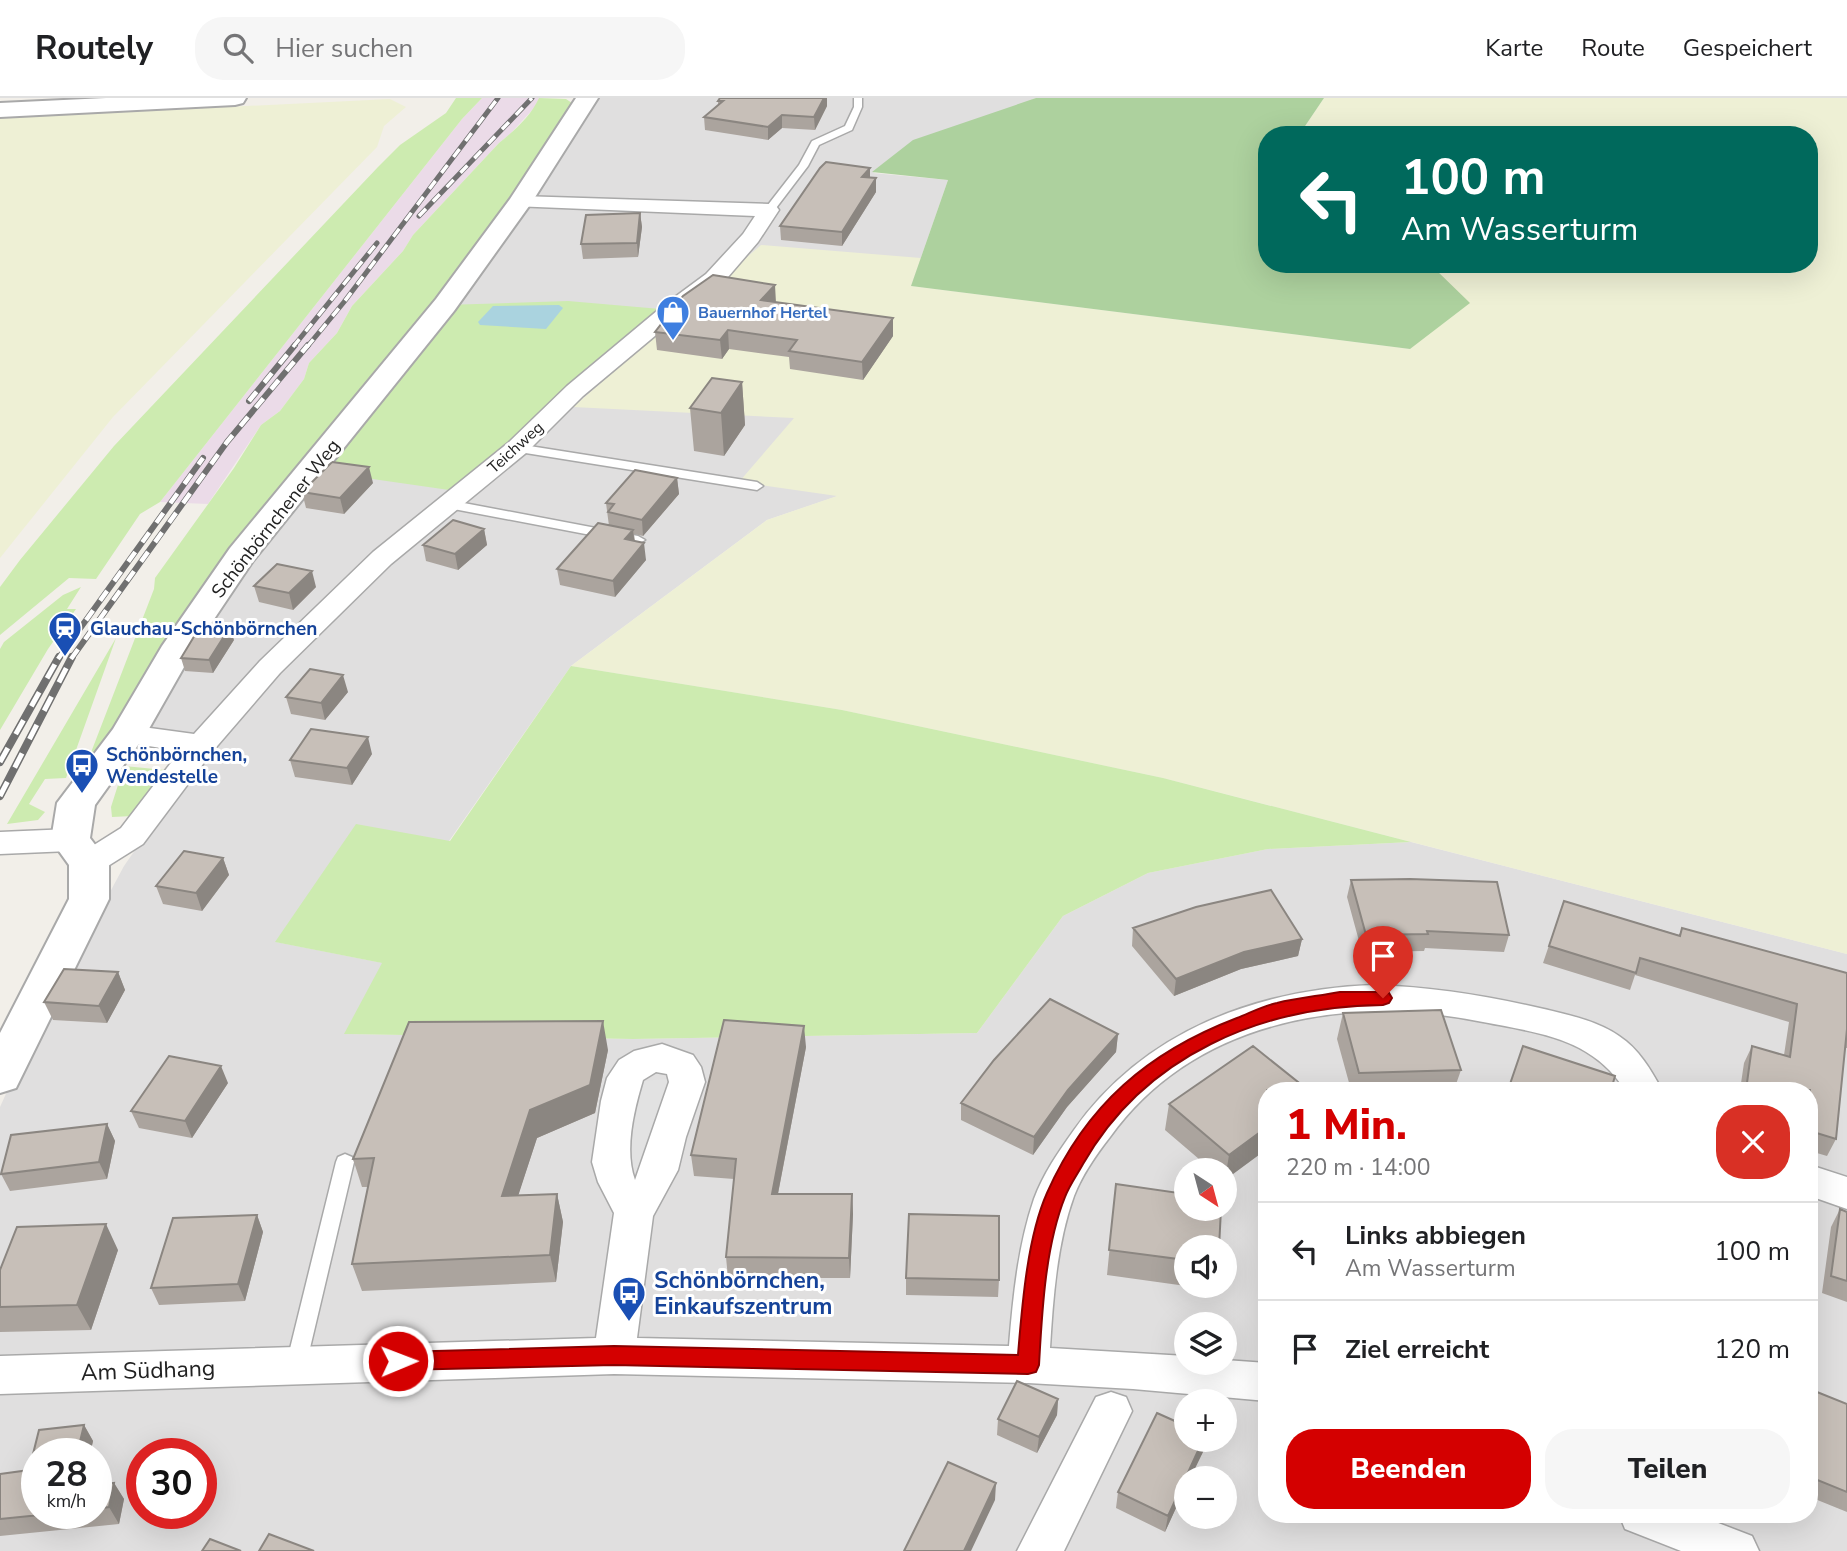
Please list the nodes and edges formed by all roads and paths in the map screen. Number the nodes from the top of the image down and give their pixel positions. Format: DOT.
graph roads {
  1 [pos="235,98"];
  2 [pos="587,98"];
  3 [pos="858,98"];
  4 [pos="0,110"];
  5 [pos="520,202"];
  6 [pos="769,210"];
  7 [pos="517,448"];
  8 [pos="757,486"];
  9 [pos="448,504"];
  10 [pos="638,540"];
  11 [pos="128,734"];
  12 [pos="201,745"];
  13 [pos="0,843"];
  14 [pos="80,852"];
  15 [pos="0,1076"];
  16 [pos="1639,1082"];
  17 [pos="345,1162"];
  18 [pos="1818,1184"];
  19 [pos="1847,1193"];
  20 [pos="634,1212"];
  21 [pos="614,1356"];
  22 [pos="1028,1365"];
  23 [pos="296,1366"];
  24 [pos="0,1374"];
  25 [pos="1258,1381"];
  26 [pos="1111,1412"];
  27 [pos="1664,1523"];
  28 [pos="1040,1551"];
  29 [pos="1736,1551"];
  1 -- 4 [label="street"];
  2 -- 5 [label="street, Schönbörnchener Weg"];
  3 -- 6 [label="lane"];
  5 -- 6 [label="street"];
  5 -- 11 [label="street, Schönbörnchener Weg"];
  6 -- 7 [label="street, Teichweg"];
  7 -- 8 [label="lane"];
  7 -- 9 [label="street, Teichweg"];
  9 -- 10 [label="lane"];
  9 -- 12 [label="street, Teichweg"];
  11 -- 12 [label="street"];
  11 -- 14 [label="street, Schönbörnchener Weg"];
  12 -- 14 [label="street, Teichweg"];
  13 -- 14 [label="street"];
  14 -- 15 [label="street, Schönbörnchener Weg"];
  16 -- 22 [label="street"];
  17 -- 23 [label="lane"];
  18 -- 19 [label="street"];
  20 -- 21 [label="street"];
  21 -- 22 [label="street, Am Südhang"];
  21 -- 23 [label="street, Am Südhang"];
  22 -- 25 [label="street, Am Südhang"];
  23 -- 24 [label="street, Am Südhang"];
  26 -- 28 [label="street"];
  27 -- 29 [label="street"];
}
